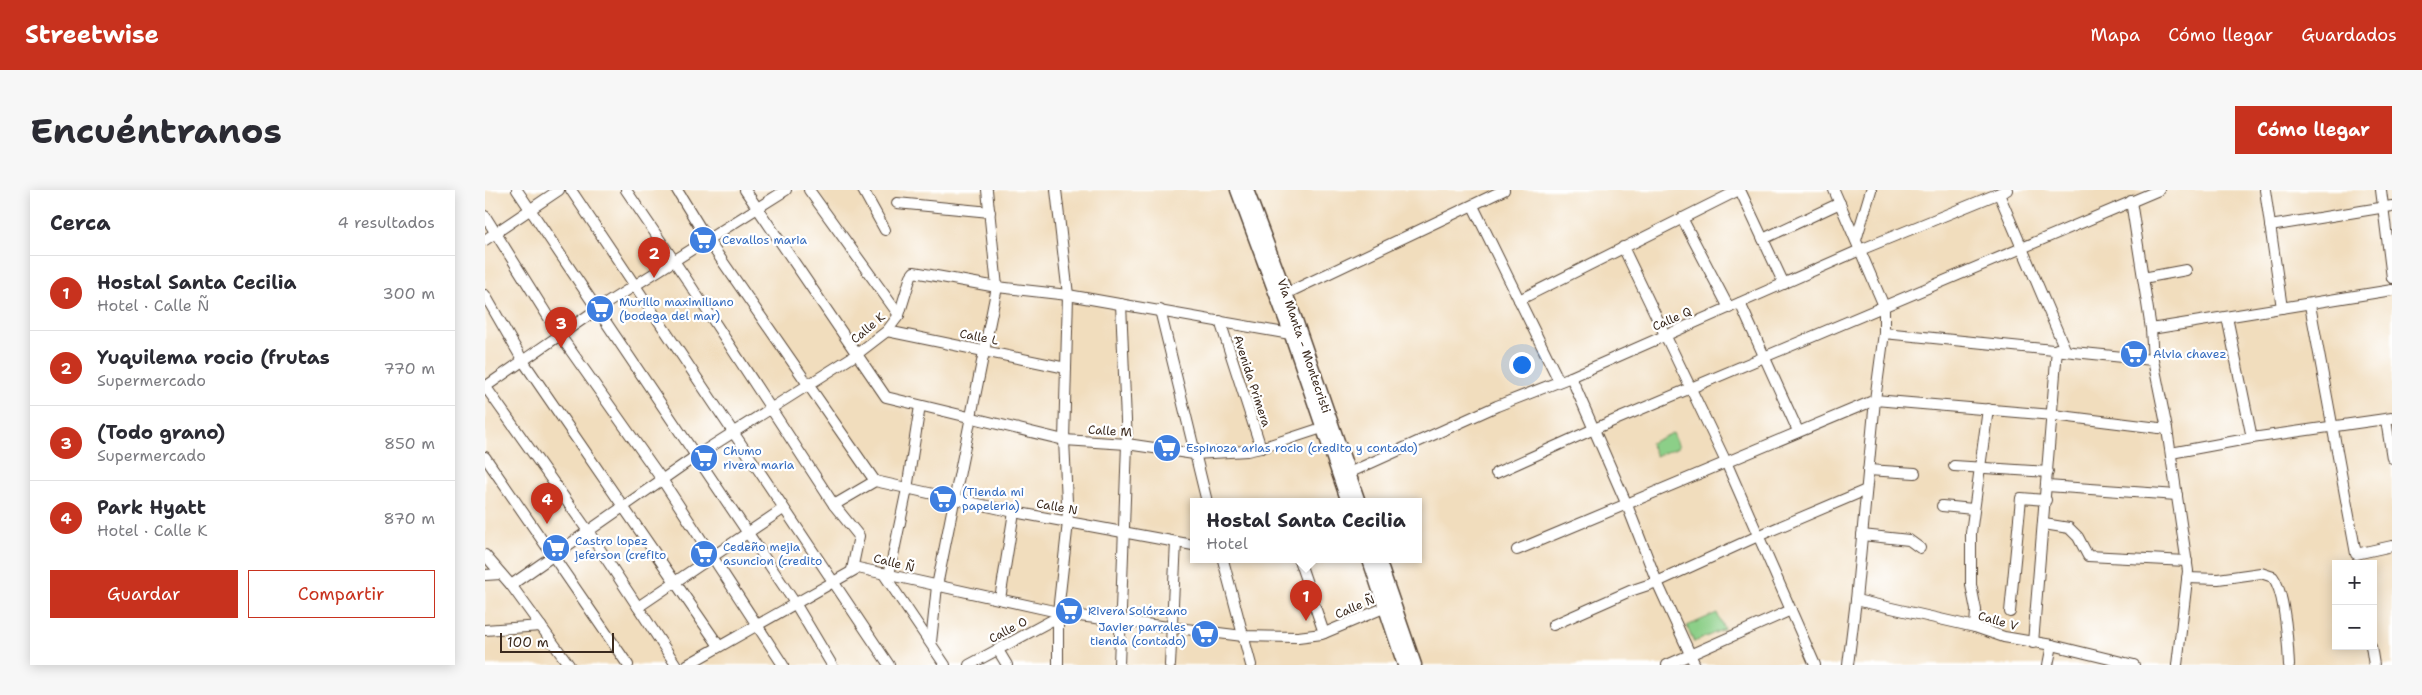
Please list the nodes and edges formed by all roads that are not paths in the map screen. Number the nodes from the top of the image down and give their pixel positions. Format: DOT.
graph roads {
  1 [pos="517,190"];
  2 [pos="559,190"];
  3 [pos="571,190"];
  4 [pos="626,190"];
  5 [pos="677,190"];
  6 [pos="745,190"];
  7 [pos="786,190"];
  8 [pos="809,190"];
  9 [pos="863,190"];
  10 [pos="987,190"];
  11 [pos="1056,190"];
  12 [pos="1237,190"];
  13 [pos="1247,190"];
  14 [pos="1504,190"];
  15 [pos="1740,190"];
  16 [pos="1833,190"];
  17 [pos="1871,190"];
  18 [pos="2159,190"];
  19 [pos="2265,190"];
  20 [pos="2381,190"];
  21 [pos="2003,192"];
  22 [pos="2131,201"];
  23 [pos="897,203"];
  24 [pos="1840,203"];
  25 [pos="1473,206"];
  26 [pos="2387,207"];
  27 [pos="757,208"];
  28 [pos="530,209"];
  29 [pos="990,212"];
  30 [pos="485,216"];
  31 [pos="1682,218"];
  32 [pos="2270,226"];
  33 [pos="885,230"];
  34 [pos="495,232"];
  35 [pos="707,239"];
  36 [pos="1763,239"];
  37 [pos="485,240"];
  38 [pos="1858,245"];
  39 [pos="1623,247"];
  40 [pos="2022,249"];
  41 [pos="673,260"];
  42 [pos="2186,270"];
  43 [pos="2143,278"];
  44 [pos="2392,278"];
  45 [pos="1784,284"];
  46 [pos="636,286"];
  47 [pos="997,286"];
  48 [pos="2392,290"];
  49 [pos="485,295"];
  50 [pos="1068,295"];
  51 [pos="1282,296"];
  52 [pos="1519,300"];
  53 [pos="1740,303"];
  54 [pos="1121,304"];
  55 [pos="2311,305"];
  56 [pos="1884,306"];
  57 [pos="1729,308"];
  58 [pos="2282,308"];
  59 [pos="597,310"];
  60 [pos="1160,310"];
  61 [pos="899,316"];
  62 [pos="2227,317"];
  63 [pos="1220,321"];
  64 [pos="2151,329"];
  65 [pos="887,331"];
  66 [pos="1884,333"];
  67 [pos="559,334"];
  68 [pos="1665,335"];
  69 [pos="1297,336"];
  70 [pos="2061,349"];
  71 [pos="986,351"];
  72 [pos="857,354"];
  73 [pos="1765,357"];
  74 [pos="2153,360"];
  75 [pos="523,361"];
  76 [pos="1066,368"];
  77 [pos="1571,377"];
  78 [pos="1559,382"];
  79 [pos="809,384"];
  80 [pos="485,386"];
  81 [pos="1690,388"];
  82 [pos="1875,400"];
  83 [pos="920,406"];
  84 [pos="771,409"];
  85 [pos="1988,409"];
  86 [pos="2053,415"];
  87 [pos="971,418"];
  88 [pos="2389,419"];
  89 [pos="1326,426"];
  90 [pos="2334,427"];
  91 [pos="1594,429"];
  92 [pos="2167,430"];
  93 [pos="1798,431"];
  94 [pos="733,433"];
  95 [pos="2252,438"];
  96 [pos="1064,440"];
  97 [pos="1127,444"];
  98 [pos="1261,448"];
  99 [pos="2171,453"];
  100 [pos="1194,454"];
  101 [pos="696,456"];
  102 [pos="485,457"];
  103 [pos="2392,458"];
  104 [pos="1726,462"];
  105 [pos="1954,466"];
  106 [pos="1979,467"];
  107 [pos="1868,470"];
  108 [pos="2048,472"];
  109 [pos="1496,473"];
  110 [pos="1915,474"];
  111 [pos="1344,475"];
  112 [pos="663,481"];
  113 [pos="875,481"];
  114 [pos="2047,486"];
  115 [pos="907,489"];
  116 [pos="1866,490"];
  117 [pos="2177,495"];
  118 [pos="955,498"];
  119 [pos="1206,498"];
  120 [pos="1347,498"];
  121 [pos="1357,498"];
  122 [pos="2046,500"];
  123 [pos="834,505"];
  124 [pos="1627,505"];
  125 [pos="624,506"];
  126 [pos="1942,506"];
  127 [pos="783,509"];
  128 [pos="1973,509"];
  129 [pos="1014,512"];
  130 [pos="1068,522"];
  131 [pos="2043,524"];
  132 [pos="588,531"];
  133 [pos="1125,531"];
  134 [pos="748,532"];
  135 [pos="1862,535"];
  136 [pos="1758,536"];
  137 [pos="1176,542"];
  138 [pos="1190,544"];
  139 [pos="2392,546"];
  140 [pos="1920,548"];
  141 [pos="1517,550"];
  142 [pos="553,554"];
  143 [pos="485,555"];
  144 [pos="711,557"];
  145 [pos="2187,561"];
  146 [pos="1224,563"];
  147 [pos="1300,563"];
  148 [pos="1370,563"];
  149 [pos="1380,563"];
  150 [pos="852,570"];
  151 [pos="501,574"];
  152 [pos="886,574"];
  153 [pos="485,575"];
  154 [pos="2187,578"];
  155 [pos="833,580"];
  156 [pos="675,581"];
  157 [pos="1657,582"];
  158 [pos="511,585"];
  159 [pos="937,586"];
  160 [pos="999,599"];
  161 [pos="1856,600"];
  162 [pos="795,603"];
  163 [pos="1390,606"];
  164 [pos="638,607"];
  165 [pos="1791,610"];
  166 [pos="2010,612"];
  167 [pos="1058,614"];
  168 [pos="1120,620"];
  169 [pos="756,624"];
  170 [pos="1553,625"];
  171 [pos="541,626"];
  172 [pos="1170,627"];
  173 [pos="1975,627"];
  174 [pos="485,630"];
  175 [pos="1324,633"];
  176 [pos="1243,636"];
  177 [pos="931,642"];
  178 [pos="2033,643"];
  179 [pos="2052,645"];
  180 [pos="719,646"];
  181 [pos="998,650"];
  182 [pos="2372,650"];
  183 [pos="1691,655"];
  184 [pos="569,665"];
  185 [pos="628,665"];
  186 [pos="677,665"];
  187 [pos="687,665"];
  188 [pos="783,665"];
  189 [pos="832,665"];
  190 [pos="889,665"];
  191 [pos="945,665"];
  192 [pos="969,665"];
  193 [pos="1007,665"];
  194 [pos="1058,665"];
  195 [pos="1119,665"];
  196 [pos="1169,665"];
  197 [pos="1251,665"];
  198 [pos="1404,665"];
  199 [pos="1415,665"];
  200 [pos="1667,665"];
  201 [pos="1695,665"];
  202 [pos="1815,665"];
  203 [pos="1848,665"];
  204 [pos="2048,665"];
  205 [pos="2134,665"];
  206 [pos="2177,665"];
  207 [pos="2289,665"];
  208 [pos="2374,665"];
  1 -- 28 [label="street"];
  2 -- 28 [label="street"];
  3 -- 46 [label="street"];
  4 -- 41 [label="street"];
  5 -- 35 [label="street"];
  6 -- 27 [label="street"];
  7 -- 27 [label="street"];
  8 -- 61 [label="street"];
  9 -- 33 [label="street"];
  10 -- 29 [label="street"];
  11 -- 50 [label="street"];
  12 -- 51 [label="main road, Vía Manta - Montecristi"];
  13 -- 51 [label="main road, Vía Manta - Montecristi"];
  14 -- 25 [label="street"];
  15 -- 31 [label="street"];
  15 -- 36 [label="street"];
  16 -- 24 [label="street"];
  17 -- 38 [label="street"];
  18 -- 22 [label="street"];
  19 -- 32 [label="street"];
  20 -- 26 [label="street"];
  21 -- 38 [label="street, Calle Q"];
  21 -- 40 [label="street"];
  22 -- 40 [label="street"];
  22 -- 43 [label="street"];
  23 -- 29 [label="street"];
  24 -- 36 [label="street"];
  24 -- 38 [label="street"];
  25 -- 51 [label="street"];
  25 -- 52 [label="street"];
  26 -- 32 [label="street"];
  26 -- 44 [label="street"];
  27 -- 35 [label="street"];
  27 -- 72 [label="street"];
  28 -- 34 [label="street"];
  28 -- 59 [label="street"];
  29 -- 47 [label="street"];
  30 -- 34 [label="street"];
  31 -- 39 [label="street"];
  31 -- 57 [label="street"];
  32 -- 58 [label="street"];
  34 -- 37 [label="street"];
  34 -- 67 [label="street"];
  35 -- 41 [label="street"];
  35 -- 79 [label="street"];
  36 -- 45 [label="street"];
  38 -- 45 [label="street, Calle Q"];
  38 -- 56 [label="street"];
  39 -- 52 [label="street"];
  39 -- 68 [label="street"];
  40 -- 56 [label="street"];
  40 -- 70 [label="street"];
  41 -- 46 [label="street"];
  41 -- 84 [label="street"];
  42 -- 43 [label="street"];
  43 -- 64 [label="street"];
  45 -- 53 [label="street, Calle Q"];
  46 -- 59 [label="street"];
  46 -- 94 [label="street"];
  47 -- 50 [label="street, Calle K"];
  47 -- 61 [label="street, Calle K"];
  47 -- 71 [label="street"];
  48 -- 55 [label="street"];
  49 -- 75 [label="street"];
  50 -- 54 [label="street, Calle K"];
  50 -- 76 [label="street"];
  51 -- 69 [label="main road, Vía Manta - Montecristi"];
  52 -- 78 [label="street"];
  53 -- 57 [label="street, Calle Q"];
  53 -- 73 [label="street"];
  54 -- 60 [label="street, Calle K"];
  54 -- 97 [label="street"];
  55 -- 58 [label="street"];
  55 -- 90 [label="street"];
  56 -- 66 [label="street"];
  56 -- 73 [label="street"];
  57 -- 68 [label="street, Calle Q"];
  58 -- 62 [label="street"];
  59 -- 67 [label="street"];
  59 -- 101 [label="street"];
  60 -- 63 [label="street, Calle K"];
  60 -- 100 [label="street"];
  61 -- 65 [label="street, Calle K"];
  62 -- 64 [label="street"];
  62 -- 95 [label="street"];
  63 -- 69 [label="street, Calle K"];
  63 -- 98 [label="street, Avenida Primera"];
  64 -- 74 [label="street"];
  65 -- 71 [label="street, Calle L"];
  65 -- 72 [label="street, Calle K"];
  66 -- 70 [label="street"];
  66 -- 82 [label="street"];
  67 -- 75 [label="street"];
  67 -- 112 [label="street"];
  68 -- 77 [label="street, Calle Q"];
  68 -- 81 [label="street"];
  69 -- 89 [label="main road, Vía Manta - Montecristi"];
  70 -- 74 [label="street"];
  70 -- 86 [label="street"];
  71 -- 76 [label="street, Calle L"];
  71 -- 87 [label="street"];
  72 -- 79 [label="street, Calle K"];
  72 -- 83 [label="street, Calle M"];
  73 -- 81 [label="street"];
  73 -- 93 [label="street"];
  74 -- 92 [label="street"];
  75 -- 80 [label="street"];
  75 -- 125 [label="street"];
  76 -- 96 [label="street"];
  77 -- 78 [label="street, Calle Q"];
  77 -- 91 [label="street"];
  78 -- 111 [label="street, Calle Q"];
  79 -- 84 [label="street, Calle K"];
  79 -- 113 [label="street"];
  80 -- 132 [label="street"];
  81 -- 91 [label="street"];
  81 -- 104 [label="street"];
  82 -- 85 [label="street"];
  82 -- 93 [label="street"];
  82 -- 107 [label="street"];
  83 -- 87 [label="street, Calle M"];
  83 -- 115 [label="street"];
  84 -- 94 [label="street, Calle K"];
  84 -- 123 [label="street"];
  85 -- 86 [label="street"];
  85 -- 106 [label="street"];
  86 -- 92 [label="street"];
  86 -- 108 [label="street"];
  87 -- 96 [label="street, Calle M"];
  87 -- 118 [label="street"];
  88 -- 90 [label="street"];
  88 -- 103 [label="street"];
  89 -- 98 [label="street, Calle M"];
  89 -- 111 [label="main road, Vía Manta - Montecristi"];
  90 -- 95 [label="street"];
  90 -- 139 [label="street"];
  91 -- 109 [label="street"];
  91 -- 124 [label="street"];
  92 -- 99 [label="street"];
  93 -- 104 [label="street"];
  94 -- 101 [label="street, Calle K"];
  94 -- 127 [label="street"];
  95 -- 99 [label="street"];
  96 -- 97 [label="street, Calle M"];
  96 -- 130 [label="street"];
  97 -- 100 [label="street, Calle M"];
  97 -- 133 [label="street"];
  98 -- 100 [label="street, Calle M"];
  99 -- 117 [label="street"];
  100 -- 119 [label="street"];
  101 -- 112 [label="street, Calle K"];
  101 -- 134 [label="street"];
  102 -- 142 [label="street"];
  104 -- 124 [label="street"];
  104 -- 136 [label="street"];
  105 -- 106 [label="street"];
  106 -- 108 [label="street"];
  106 -- 128 [label="street"];
  107 -- 110 [label="street"];
  107 -- 116 [label="street"];
  108 -- 114 [label="street"];
  111 -- 120 [label="main road, Vía Manta - Montecristi"];
  111 -- 121 [label="main road, Vía Manta - Montecristi"];
  112 -- 125 [label="street, Calle K"];
  112 -- 144 [label="street"];
  113 -- 115 [label="street, Calle N"];
  113 -- 123 [label="street"];
  114 -- 117 [label="street"];
  114 -- 122 [label="street"];
  115 -- 118 [label="street, Calle N"];
  115 -- 152 [label="street"];
  116 -- 135 [label="street"];
  116 -- 136 [label="street"];
  117 -- 145 [label="street"];
  118 -- 129 [label="street, Calle N"];
  118 -- 159 [label="street"];
  122 -- 131 [label="street"];
  122 -- 166 [label="street"];
  123 -- 150 [label="street"];
  124 -- 141 [label="street"];
  124 -- 157 [label="street"];
  125 -- 132 [label="street, Calle K"];
  125 -- 156 [label="street"];
  126 -- 128 [label="street"];
  127 -- 134 [label="street"];
  127 -- 155 [label="street"];
  128 -- 173 [label="street"];
  129 -- 130 [label="street, Calle N"];
  129 -- 160 [label="street"];
  130 -- 133 [label="street, Calle N"];
  130 -- 167 [label="street"];
  131 -- 145 [label="street"];
  131 -- 178 [label="street"];
  132 -- 142 [label="street, Calle K"];
  132 -- 164 [label="street"];
  133 -- 137 [label="street, Calle N"];
  133 -- 168 [label="street"];
  134 -- 144 [label="street"];
  134 -- 162 [label="street"];
  135 -- 140 [label="street"];
  135 -- 161 [label="street"];
  136 -- 157 [label="street"];
  136 -- 165 [label="street"];
  137 -- 138 [label="street, Calle N"];
  137 -- 172 [label="street"];
  142 -- 158 [label="street, Calle K"];
  142 -- 185 [label="street"];
  143 -- 151 [label="street"];
  144 -- 156 [label="street"];
  144 -- 169 [label="street"];
  145 -- 154 [label="street"];
  146 -- 176 [label="street"];
  147 -- 175 [label="street"];
  148 -- 163 [label="main road"];
  149 -- 163 [label="main road"];
  150 -- 152 [label="street, Calle Ñ"];
  150 -- 155 [label="street, Calle Ñ"];
  151 -- 153 [label="street"];
  151 -- 158 [label="street"];
  152 -- 159 [label="street, Calle Ñ"];
  152 -- 177 [label="street"];
  154 -- 206 [label="street"];
  154 -- 207 [label="street"];
  155 -- 162 [label="street, Calle Ñ"];
  155 -- 190 [label="street"];
  156 -- 164 [label="street"];
  156 -- 180 [label="street"];
  157 -- 170 [label="street"];
  157 -- 183 [label="street"];
  158 -- 171 [label="street"];
  159 -- 160 [label="street, Calle Ñ"];
  159 -- 177 [label="street"];
  160 -- 167 [label="street, Calle Ñ"];
  161 -- 173 [label="street, Calle V"];
  161 -- 203 [label="street"];
  162 -- 169 [label="street, Calle Ñ"];
  162 -- 189 [label="street"];
  163 -- 175 [label="street, Calle Ñ"];
  163 -- 198 [label="main road"];
  163 -- 199 [label="main road"];
  164 -- 186 [label="street"];
  165 -- 183 [label="street"];
  165 -- 202 [label="street"];
  167 -- 168 [label="street, Calle Ñ"];
  167 -- 181 [label="street, Calle O"];
  167 -- 194 [label="street"];
  168 -- 172 [label="street, Calle Ñ"];
  168 -- 195 [label="street"];
  169 -- 180 [label="street, Calle Ñ"];
  169 -- 188 [label="street"];
  171 -- 174 [label="street"];
  171 -- 184 [label="street"];
  172 -- 176 [label="street, Calle Ñ"];
  172 -- 196 [label="street"];
  173 -- 178 [label="street, Calle V"];
  175 -- 176 [label="street, Calle Ñ"];
  176 -- 197 [label="street"];
  177 -- 191 [label="street"];
  178 -- 179 [label="street, Calle V"];
  179 -- 204 [label="street"];
  179 -- 205 [label="street, Calle V"];
  180 -- 187 [label="street, Calle Ñ"];
  181 -- 192 [label="street, Calle O"];
  181 -- 193 [label="street"];
  182 -- 208 [label="street"];
  183 -- 200 [label="street"];
  183 -- 201 [label="street"];
}
